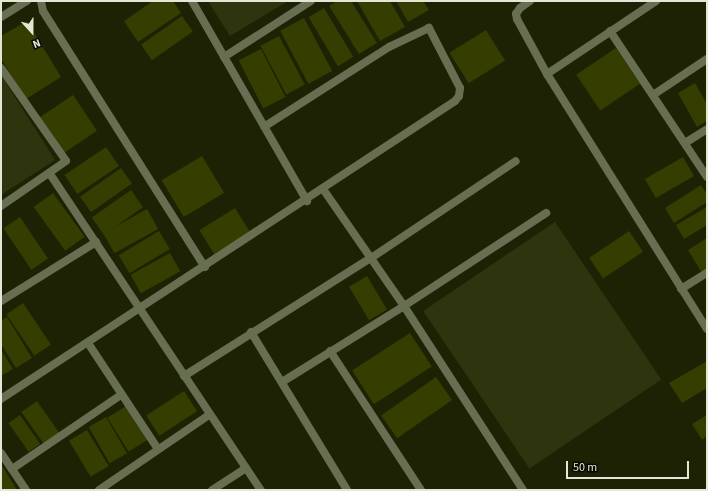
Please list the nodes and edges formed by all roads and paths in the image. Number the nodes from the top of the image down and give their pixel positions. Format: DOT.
graph roads {
  1 [pos="27,1"];
  2 [pos="42,1"];
  3 [pos="192,1"];
  4 [pos="311,1"];
  5 [pos="530,1"];
  6 [pos="656,1"];
  7 [pos="1,17"];
  8 [pos="610,31"];
  9 [pos="224,57"];
  10 [pos="707,59"];
  11 [pos="1,68"];
  12 [pos="547,74"];
  13 [pos="653,95"];
  14 [pos="264,128"];
  15 [pos="707,129"];
  16 [pos="685,143"];
  17 [pos="516,161"];
  18 [pos="50,174"];
  19 [pos="707,177"];
  20 [pos="323,189"];
  21 [pos="307,201"];
  22 [pos="1,206"];
  23 [pos="546,213"];
  24 [pos="96,242"];
  25 [pos="371,258"];
  26 [pos="205,267"];
  27 [pos="707,273"];
  28 [pos="681,289"];
  29 [pos="1,301"];
  30 [pos="404,306"];
  31 [pos="140,310"];
  32 [pos="707,329"];
  33 [pos="251,332"];
  34 [pos="88,343"];
  35 [pos="330,351"];
  36 [pos="184,376"];
  37 [pos="282,382"];
  38 [pos="121,395"];
  39 [pos="1,400"];
  40 [pos="209,415"];
  41 [pos="158,450"];
  42 [pos="1,453"];
  43 [pos="246,468"];
  44 [pos="12,469"];
  45 [pos="26,490"];
  46 [pos="99,490"];
  47 [pos="212,490"];
  48 [pos="260,490"];
  49 [pos="347,490"];
  50 [pos="421,490"];
  51 [pos="523,490"];
  1 -- 7 [label="street"];
  2 -- 26 [label="street"];
  3 -- 9 [label="street"];
  4 -- 9 [label="street"];
  5 -- 12 [label="street"];
  6 -- 8 [label="street"];
  8 -- 12 [label="street"];
  8 -- 13 [label="street"];
  9 -- 14 [label="street"];
  10 -- 13 [label="street"];
  11 -- 18 [label="street"];
  12 -- 28 [label="street"];
  13 -- 16 [label="street"];
  14 -- 20 [label="street"];
  14 -- 21 [label="street"];
  15 -- 16 [label="street"];
  16 -- 19 [label="street"];
  17 -- 25 [label="street"];
  18 -- 22 [label="street"];
  18 -- 24 [label="street"];
  20 -- 21 [label="street"];
  20 -- 25 [label="street"];
  21 -- 26 [label="street"];
  23 -- 30 [label="street"];
  24 -- 29 [label="street"];
  24 -- 31 [label="street"];
  25 -- 30 [label="street"];
  25 -- 33 [label="street"];
  26 -- 31 [label="street"];
  27 -- 28 [label="street"];
  28 -- 32 [label="street"];
  30 -- 35 [label="street"];
  30 -- 51 [label="street"];
  31 -- 34 [label="street"];
  31 -- 36 [label="street"];
  33 -- 36 [label="street"];
  33 -- 37 [label="street"];
  34 -- 38 [label="street"];
  34 -- 39 [label="street"];
  35 -- 37 [label="street"];
  35 -- 50 [label="street"];
  36 -- 40 [label="street"];
  37 -- 49 [label="street"];
  38 -- 41 [label="street"];
  38 -- 44 [label="street"];
  40 -- 41 [label="street"];
  40 -- 43 [label="street"];
  41 -- 46 [label="street"];
  42 -- 44 [label="street"];
  43 -- 47 [label="street"];
  43 -- 48 [label="street"];
  44 -- 45 [label="street"];
}
